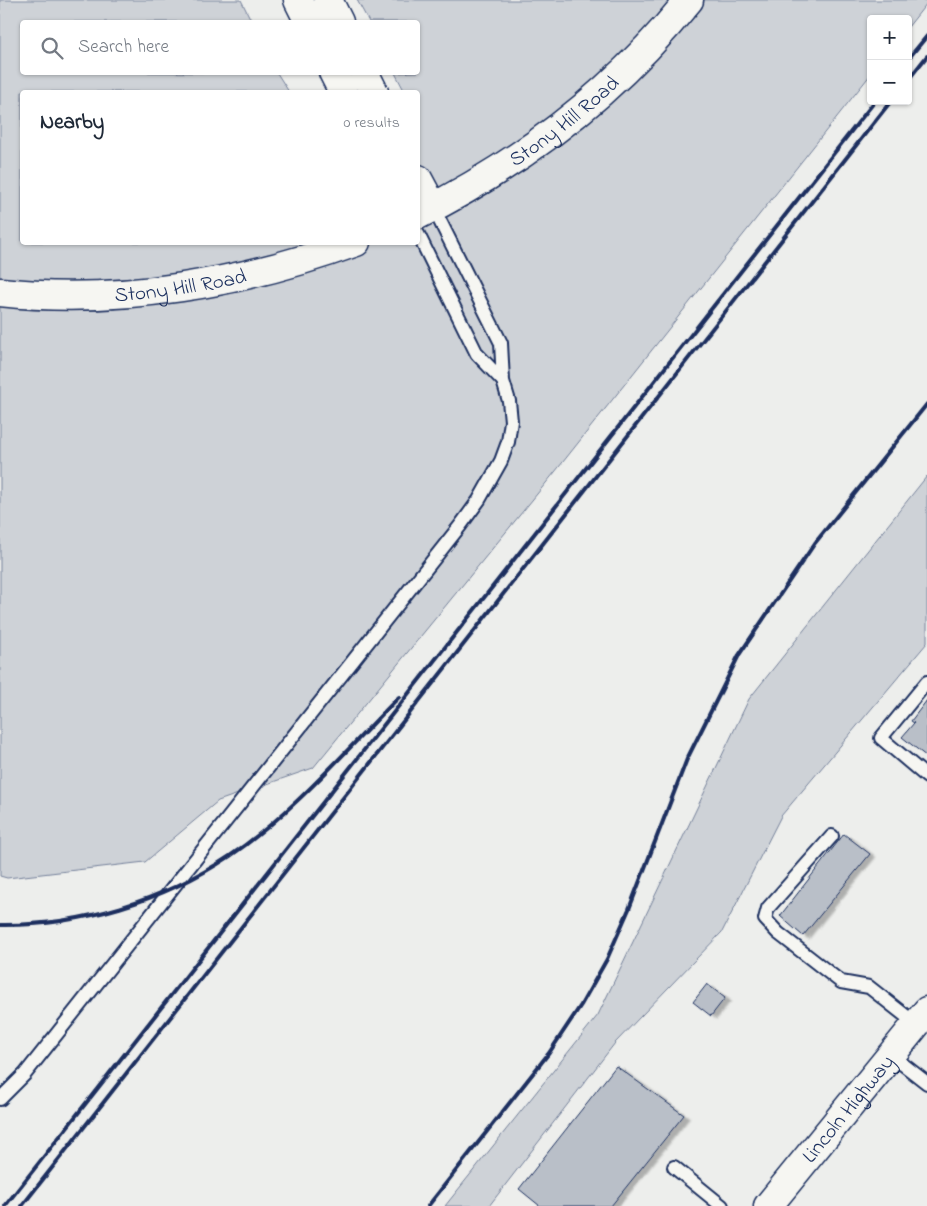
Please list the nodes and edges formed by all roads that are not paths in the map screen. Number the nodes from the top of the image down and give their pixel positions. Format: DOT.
graph roads {
  1 [pos="298,0"];
  2 [pos="328,0"];
  3 [pos="688,0"];
  4 [pos="308,20"];
  5 [pos="338,20"];
  6 [pos="334,75"];
  7 [pos="366,75"];
  8 [pos="342,90"];
  9 [pos="373,90"];
  10 [pos="420,188"];
  11 [pos="425,211"];
  12 [pos="420,238"];
  13 [pos="347,245"];
  14 [pos="0,292"];
  15 [pos="503,381"];
  16 [pos="927,682"];
  17 [pos="927,777"];
  18 [pos="832,836"];
  19 [pos="922,1017"];
  20 [pos="891,1055"];
  21 [pos="927,1084"];
  22 [pos="0,1099"];
  23 [pos="674,1167"];
  24 [pos="722,1206"];
  25 [pos="768,1206"];
  1 -- 4 [label="main road"];
  2 -- 5 [label="main road"];
  3 -- 11 [label="main road, Stony Hill Road"];
  6 -- 8 [label="main road"];
  7 -- 9 [label="main road"];
  10 -- 11 [label="main road"];
  11 -- 15 [label="lane"];
  12 -- 15 [label="lane"];
  13 -- 14 [label="main road, Stony Hill Road"];
  15 -- 22 [label="lane"];
  16 -- 17 [label="lane"];
  18 -- 19 [label="lane"];
  19 -- 20 [label="main road, Lincoln Highway"];
  20 -- 21 [label="lane"];
  20 -- 25 [label="main road, Lincoln Highway"];
  23 -- 24 [label="lane"];
}
